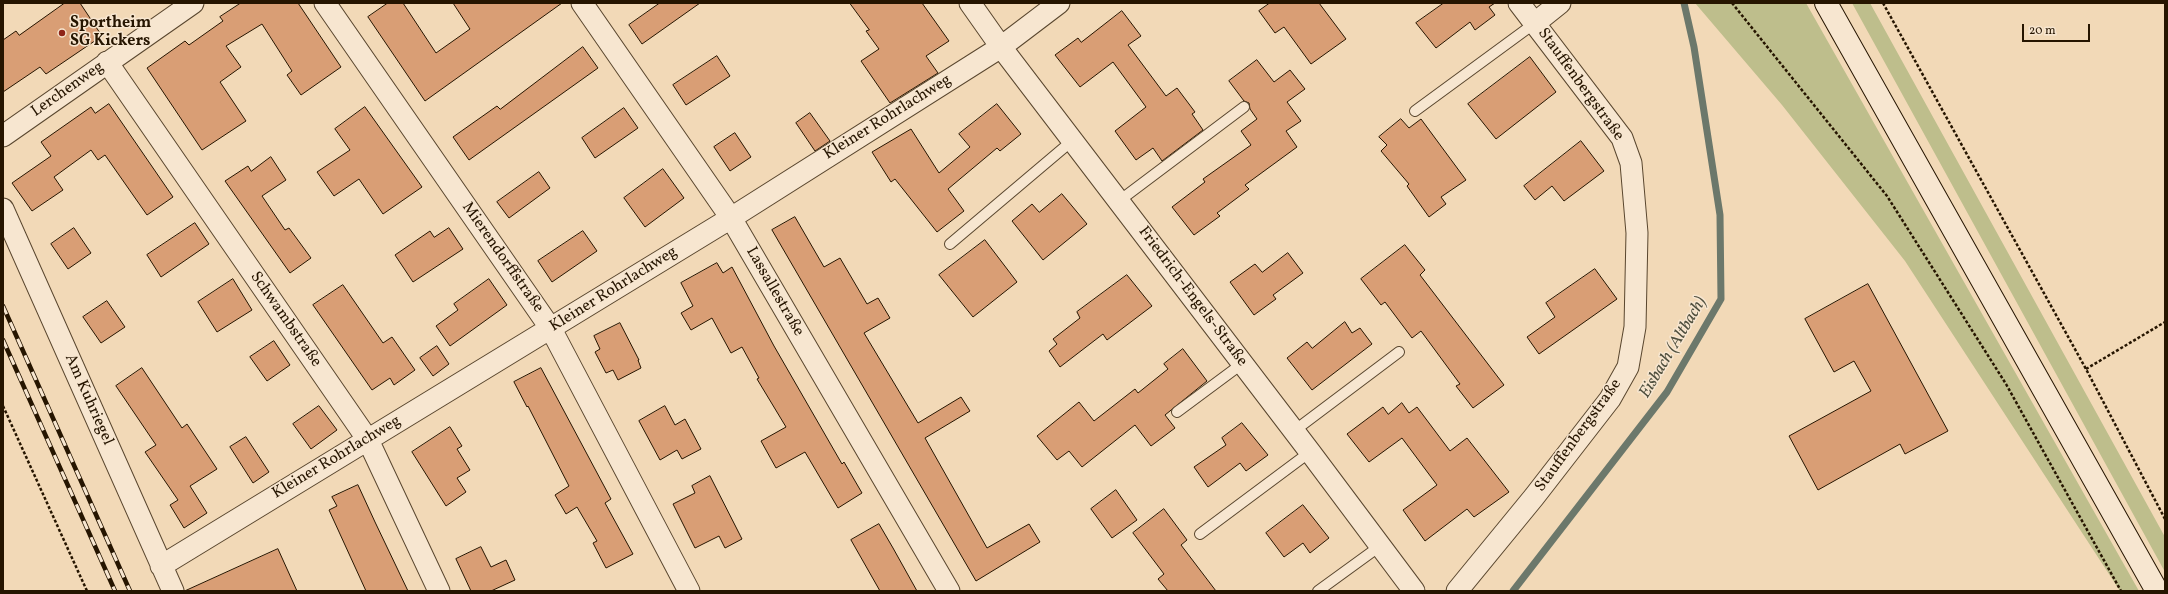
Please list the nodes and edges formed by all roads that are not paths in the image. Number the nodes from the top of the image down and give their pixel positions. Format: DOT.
graph roads {
  1 [pos="193,3"];
  2 [pos="325,3"];
  3 [pos="582,3"];
  4 [pos="970,3"];
  5 [pos="1059,3"];
  6 [pos="1519,3"];
  7 [pos="1560,3"];
  8 [pos="1826,3"];
  9 [pos="1535,23"];
  10 [pos="1001,47"];
  11 [pos="107,62"];
  12 [pos="1244,107"];
  13 [pos="1415,111"];
  14 [pos="3,136"];
  15 [pos="1073,140"];
  16 [pos="1119,200"];
  17 [pos="3,209"];
  18 [pos="731,218"];
  19 [pos="950,244"];
  20 [pos="551,329"];
  21 [pos="1399,352"];
  22 [pos="1243,364"];
  23 [pos="1177,412"];
  24 [pos="1294,431"];
  25 [pos="368,440"];
  26 [pos="1310,452"];
  27 [pos="1200,534"];
  28 [pos="1380,546"];
  29 [pos="161,566"];
  30 [pos="173,591"];
  31 [pos="439,591"];
  32 [pos="689,591"];
  33 [pos="949,591"];
  34 [pos="1318,591"];
  35 [pos="1414,591"];
  36 [pos="1456,591"];
  37 [pos="2157,591"];
  1 -- 11 [label="street, Lerchenweg"];
  2 -- 20 [label="street, Mierendorffstraße"];
  3 -- 18 [label="street, Lassallestraße"];
  4 -- 10 [label="street, Friedrich-Engels-Straße"];
  5 -- 10 [label="street, Kleiner Rohrlachweg"];
  6 -- 9 [label="street, Stauffenbergstraße"];
  7 -- 9 [label="street"];
  8 -- 37 [label="main road"];
  9 -- 13 [label="lane"];
  9 -- 36 [label="street, Stauffenbergstraße"];
  10 -- 15 [label="street, Friedrich-Engels-Straße"];
  10 -- 18 [label="street, Kleiner Rohrlachweg"];
  11 -- 14 [label="street, Lerchenweg"];
  11 -- 25 [label="street, Schwambstraße"];
  12 -- 16 [label="lane"];
  15 -- 16 [label="street, Friedrich-Engels-Straße"];
  15 -- 19 [label="lane"];
  16 -- 22 [label="street, Friedrich-Engels-Straße"];
  17 -- 29 [label="street, Am Kuhriegel"];
  18 -- 20 [label="street, Kleiner Rohrlachweg"];
  18 -- 33 [label="street, Lassallestraße"];
  20 -- 25 [label="street, Kleiner Rohrlachweg"];
  20 -- 32 [label="street, Mierendorffstraße"];
  21 -- 24 [label="lane"];
  22 -- 23 [label="lane"];
  22 -- 24 [label="street, Friedrich-Engels-Straße"];
  24 -- 26 [label="street, Friedrich-Engels-Straße"];
  25 -- 29 [label="street, Kleiner Rohrlachweg"];
  25 -- 31 [label="street, Schwambstraße"];
  26 -- 27 [label="lane"];
  26 -- 28 [label="street, Friedrich-Engels-Straße"];
  28 -- 34 [label="lane"];
  28 -- 35 [label="street, Friedrich-Engels-Straße"];
  29 -- 30 [label="street, Am Kuhriegel"];
}
